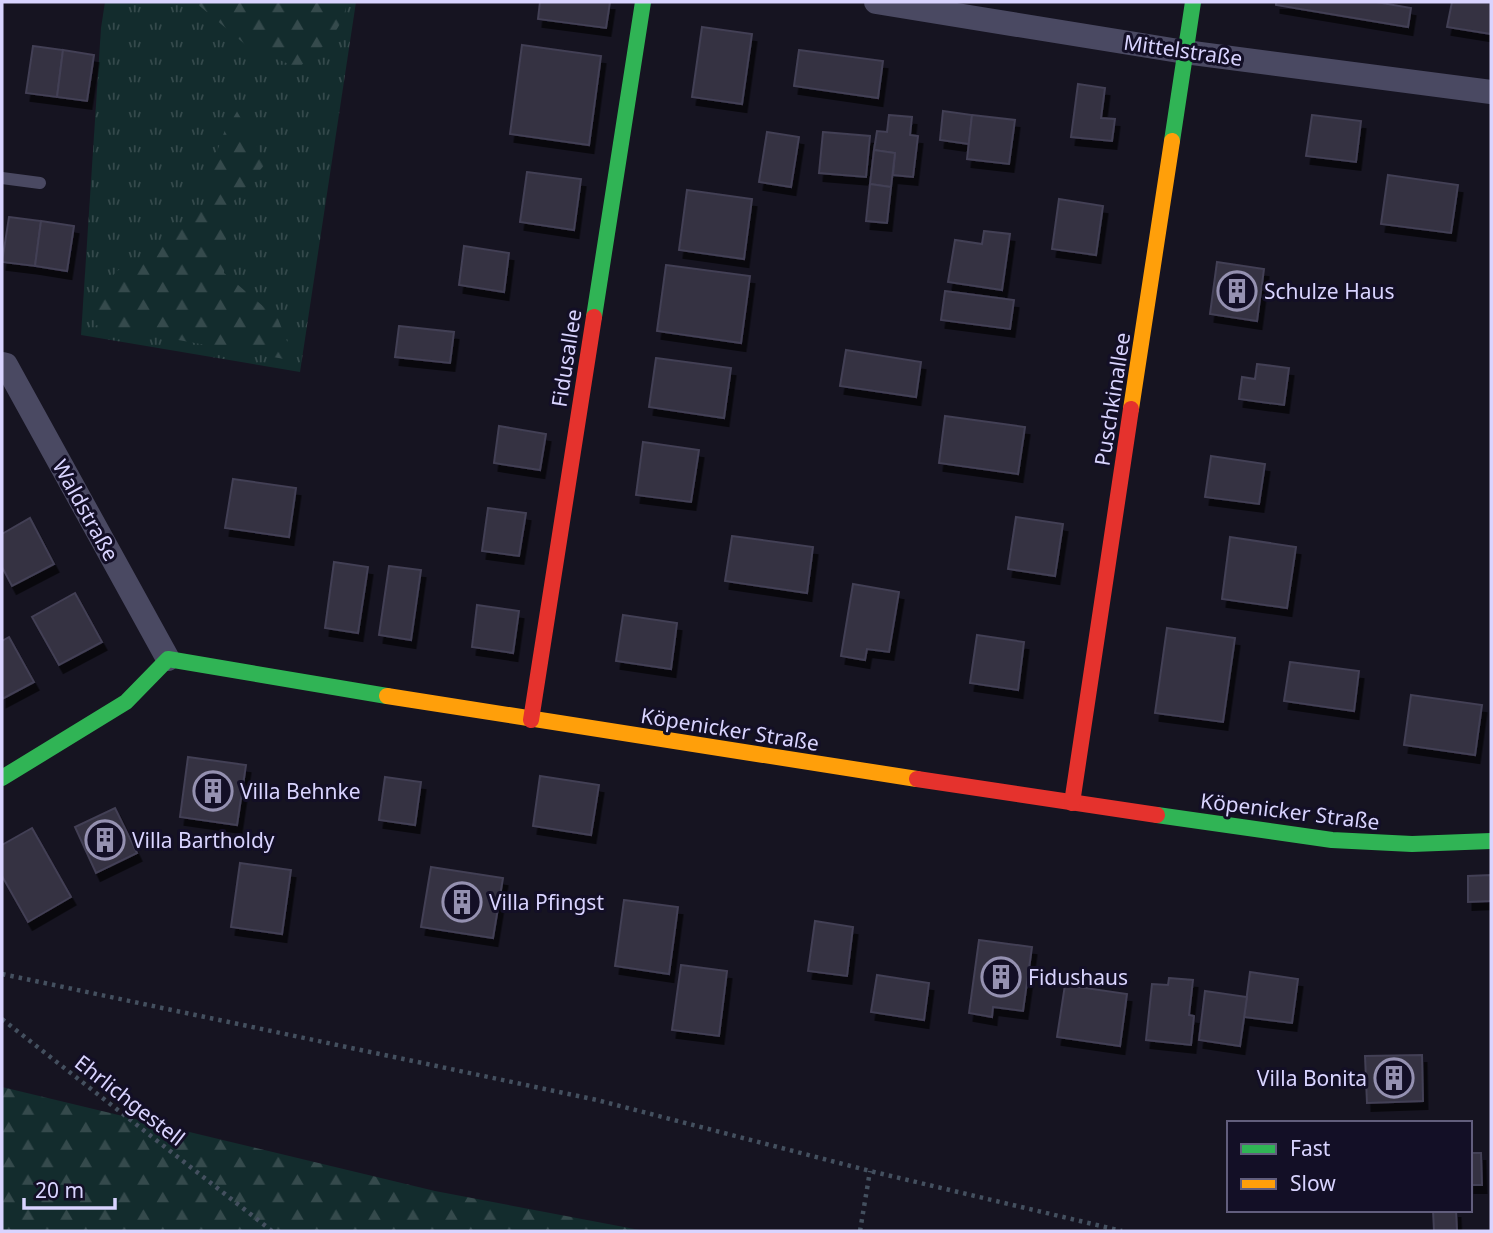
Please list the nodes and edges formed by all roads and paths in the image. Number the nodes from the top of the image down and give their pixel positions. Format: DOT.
graph roads {
  1 [pos="643,2"];
  2 [pos="876,2"];
  3 [pos="1193,2"];
  4 [pos="1185,52"];
  5 [pos="1491,92"];
  6 [pos="2,178"];
  7 [pos="40,183"];
  8 [pos="2,364"];
  9 [pos="167,659"];
  10 [pos="531,720"];
  11 [pos="2,778"];
  12 [pos="1072,803"];
  13 [pos="1491,841"];
  14 [pos="2,974"];
  15 [pos="2,1019"];
  16 [pos="870,1171"];
  17 [pos="272,1231"];
  18 [pos="860,1231"];
  19 [pos="1122,1231"];
  1 -- 10 [label="street, Fidusallee"];
  2 -- 4 [label="street, Mittelstraße"];
  3 -- 4 [label="street, Puschkinallee"];
  4 -- 5 [label="street, Mittelstraße"];
  4 -- 12 [label="street, Puschkinallee"];
  6 -- 7 [label="lane"];
  8 -- 9 [label="street, Waldstraße"];
  9 -- 10 [label="street, Köpenicker Straße"];
  9 -- 11 [label="street"];
  10 -- 12 [label="street, Köpenicker Straße"];
  12 -- 13 [label="street, Köpenicker Straße"];
  14 -- 16 [label="path"];
  15 -- 17 [label="path, Ehrlichgestell"];
  16 -- 18 [label="path"];
  16 -- 19 [label="path"];
}
